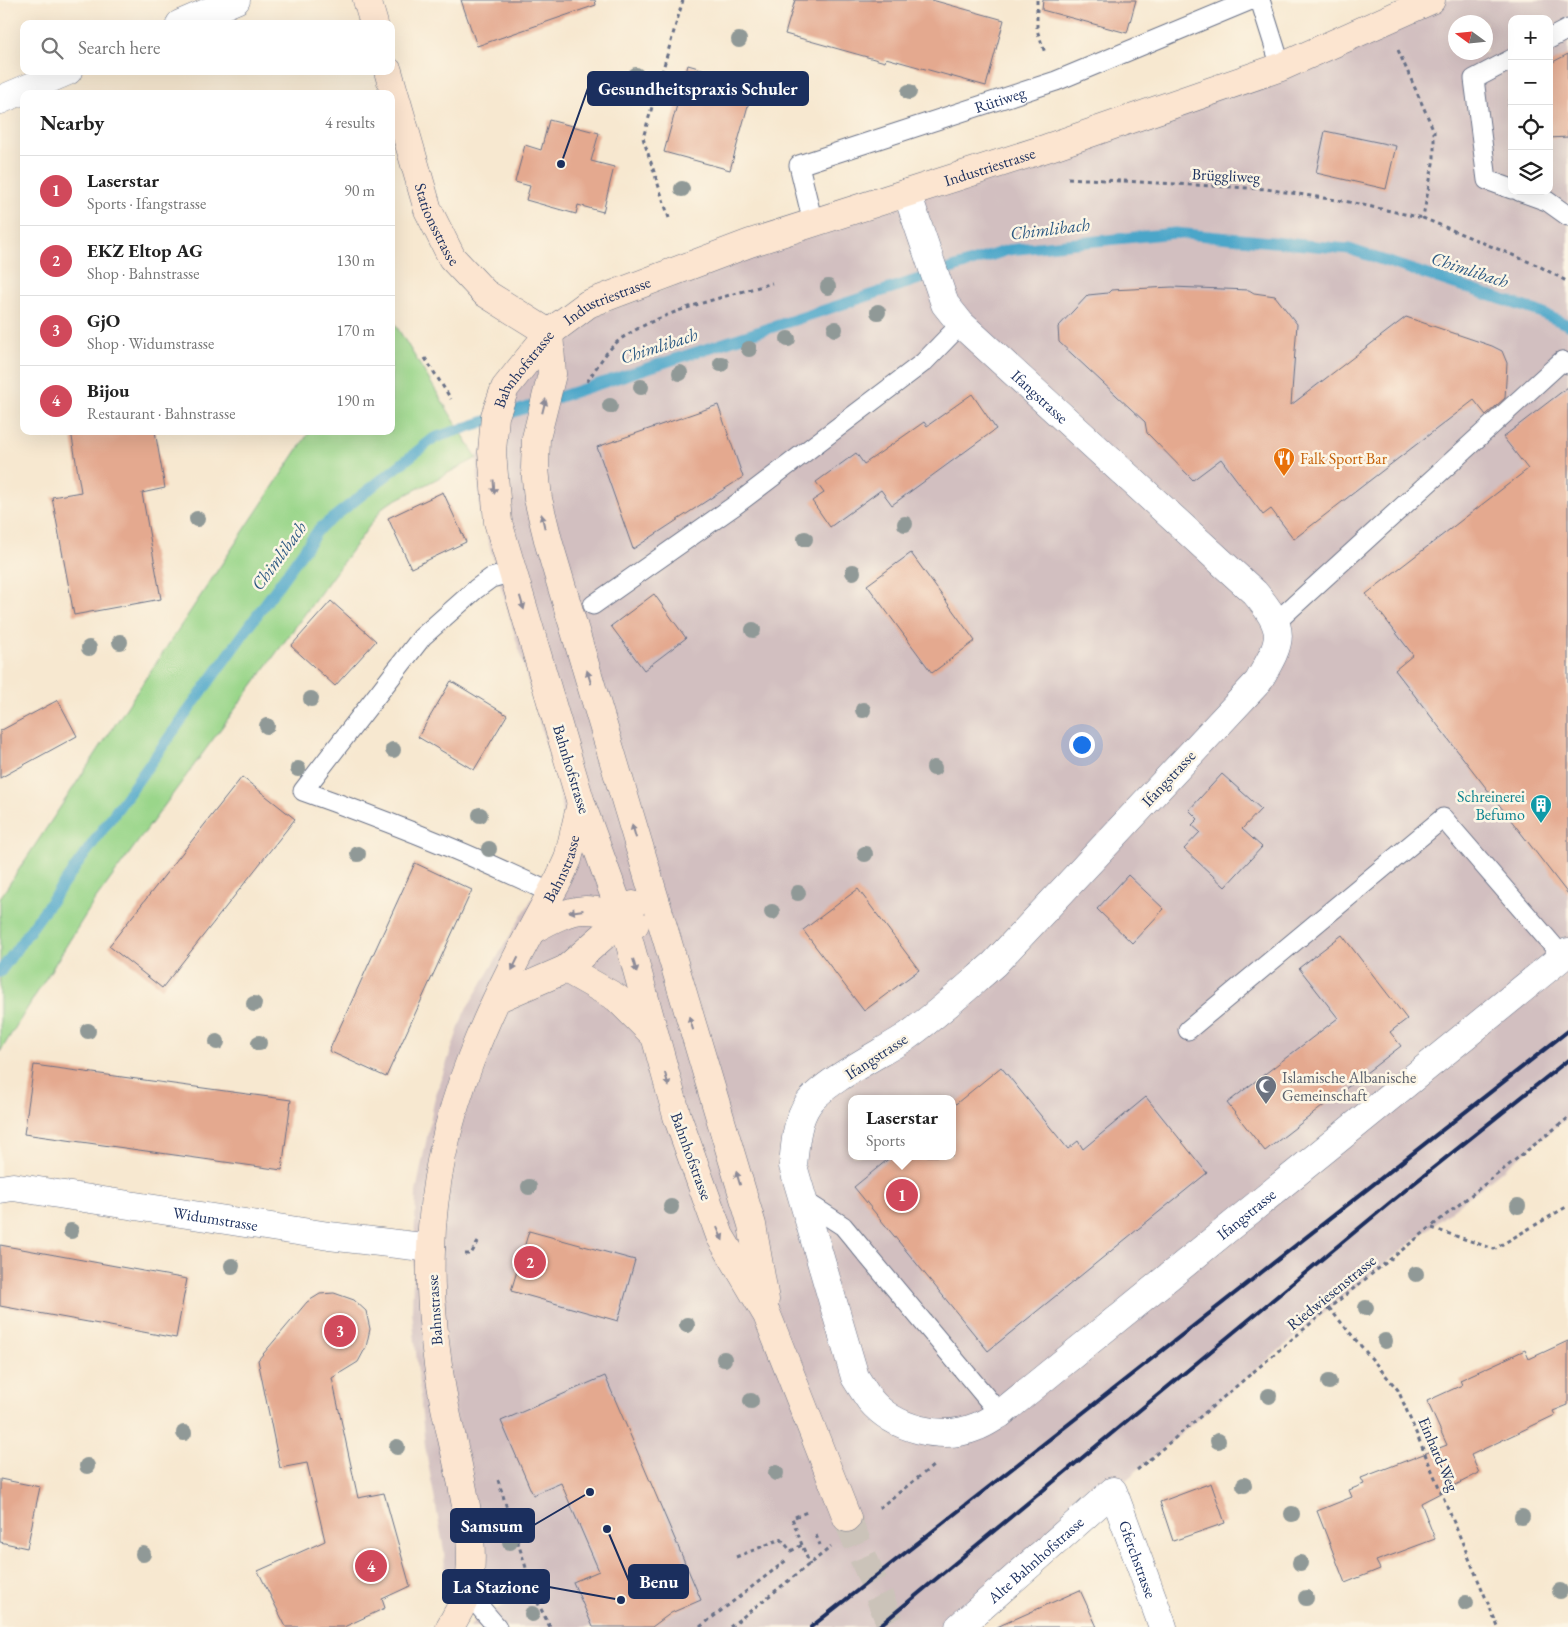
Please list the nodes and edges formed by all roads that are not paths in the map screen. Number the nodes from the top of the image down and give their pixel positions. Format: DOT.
graph roads {
  1 [pos="236,0"];
  2 [pos="367,0"];
  3 [pos="1251,0"];
  4 [pos="1260,0"];
  5 [pos="1431,0"];
  6 [pos="189,20"];
  7 [pos="373,20"];
  8 [pos="1568,29"];
  9 [pos="1553,37"];
  10 [pos="1510,60"];
  11 [pos="1281,67"];
  12 [pos="59,75"];
  13 [pos="389,75"];
  14 [pos="23,90"];
  15 [pos="393,90"];
  16 [pos="20,91"];
  17 [pos="395,95"];
  18 [pos="0,100"];
  19 [pos="1508,188"];
  20 [pos="907,193"];
  21 [pos="1530,195"];
  22 [pos="1568,216"];
  23 [pos="813,223"];
  24 [pos="953,314"];
  25 [pos="549,333"];
  26 [pos="1568,364"];
  27 [pos="512,572"];
  28 [pos="592,605"];
  29 [pos="1276,622"];
  30 [pos="581,803"];
  31 [pos="648,878"];
  32 [pos="551,893"];
  33 [pos="623,919"];
  34 [pos="532,930"];
  35 [pos="667,942"];
  36 [pos="1565,954"];
  37 [pos="566,969"];
  38 [pos="498,998"];
  39 [pos="1188,1030"];
  40 [pos="653,1034"];
  41 [pos="0,1189"];
  42 [pos="803,1200"];
  43 [pos="431,1248"];
  44 [pos="767,1315"];
  45 [pos="1000,1414"];
  46 [pos="1113,1490"];
  47 [pos="859,1516"];
  48 [pos="467,1592"];
  49 [pos="450,1627"];
  50 [pos="497,1627"];
  51 [pos="959,1627"];
  52 [pos="1163,1627"];
  1 -- 6 [label="street"];
  2 -- 7 [label="main road"];
  3 -- 23 [label="lane, Rütiweg"];
  4 -- 11 [label="lane"];
  5 -- 11 [label="main road, Industriestrasse"];
  8 -- 9 [label="lane"];
  10 -- 19 [label="lane"];
  11 -- 20 [label="main road, Industriestrasse"];
  12 -- 14 [label="street"];
  13 -- 15 [label="main road, Stationsstrasse"];
  16 -- 18 [label="street"];
  17 -- 25 [label="main road, Stationsstrasse"];
  20 -- 23 [label="main road, Industriestrasse"];
  20 -- 24 [label="street, Ifangstrasse"];
  21 -- 22 [label="lane"];
  23 -- 25 [label="main road, Industriestrasse"];
  24 -- 28 [label="lane"];
  24 -- 29 [label="street, Ifangstrasse"];
  25 -- 27 [label="main road, Bahnhofstrasse, one-way"];
  31 -- 25 [label="main road, Bahnhofstrasse, one-way"];
  26 -- 29 [label="lane"];
  27 -- 30 [label="main road, Bahnhofstrasse, one-way"];
  27 -- 32 [label="lane"];
  29 -- 42 [label="street, Ifangstrasse"];
  30 -- 32 [label="main road, Bahnstrasse"];
  30 -- 33 [label="main road, Bahnhofstrasse"];
  31 -- 33 [label="main road"];
  31 -- 35 [label="main road, Bahnhofstrasse"];
  32 -- 34 [label="main road, Bahnstrasse"];
  33 -- 34 [label="main road, Bahnstrasse, one-way"];
  33 -- 35 [label="main road, Bahnstrasse"];
  33 -- 37 [label="main road"];
  33 -- 40 [label="main road, Bahnhofstrasse, one-way"];
  34 -- 38 [label="main road, Bahnstrasse, one-way"];
  44 -- 35 [label="main road, Bahnhofstrasse, one-way"];
  36 -- 39 [label="lane"];
  36 -- 45 [label="street, Ifangstrasse"];
  37 -- 38 [label="main road"];
  37 -- 40 [label="main road"];
  38 -- 43 [label="main road, Bahnstrasse"];
  40 -- 44 [label="main road, Bahnhofstrasse, one-way"];
  41 -- 43 [label="street, Widumstrasse"];
  42 -- 45 [label="lane"];
  42 -- 45 [label="street, Ifangstrasse"];
  43 -- 48 [label="main road, Bahnstrasse"];
  44 -- 47 [label="main road, Bahnhofstrasse"];
  46 -- 51 [label="street, Alte Bahnhofstrasse"];
  46 -- 52 [label="street, Gferchstrasse"];
  48 -- 49 [label="main road, Bahnstrasse"];
  48 -- 50 [label="lane"];
}
